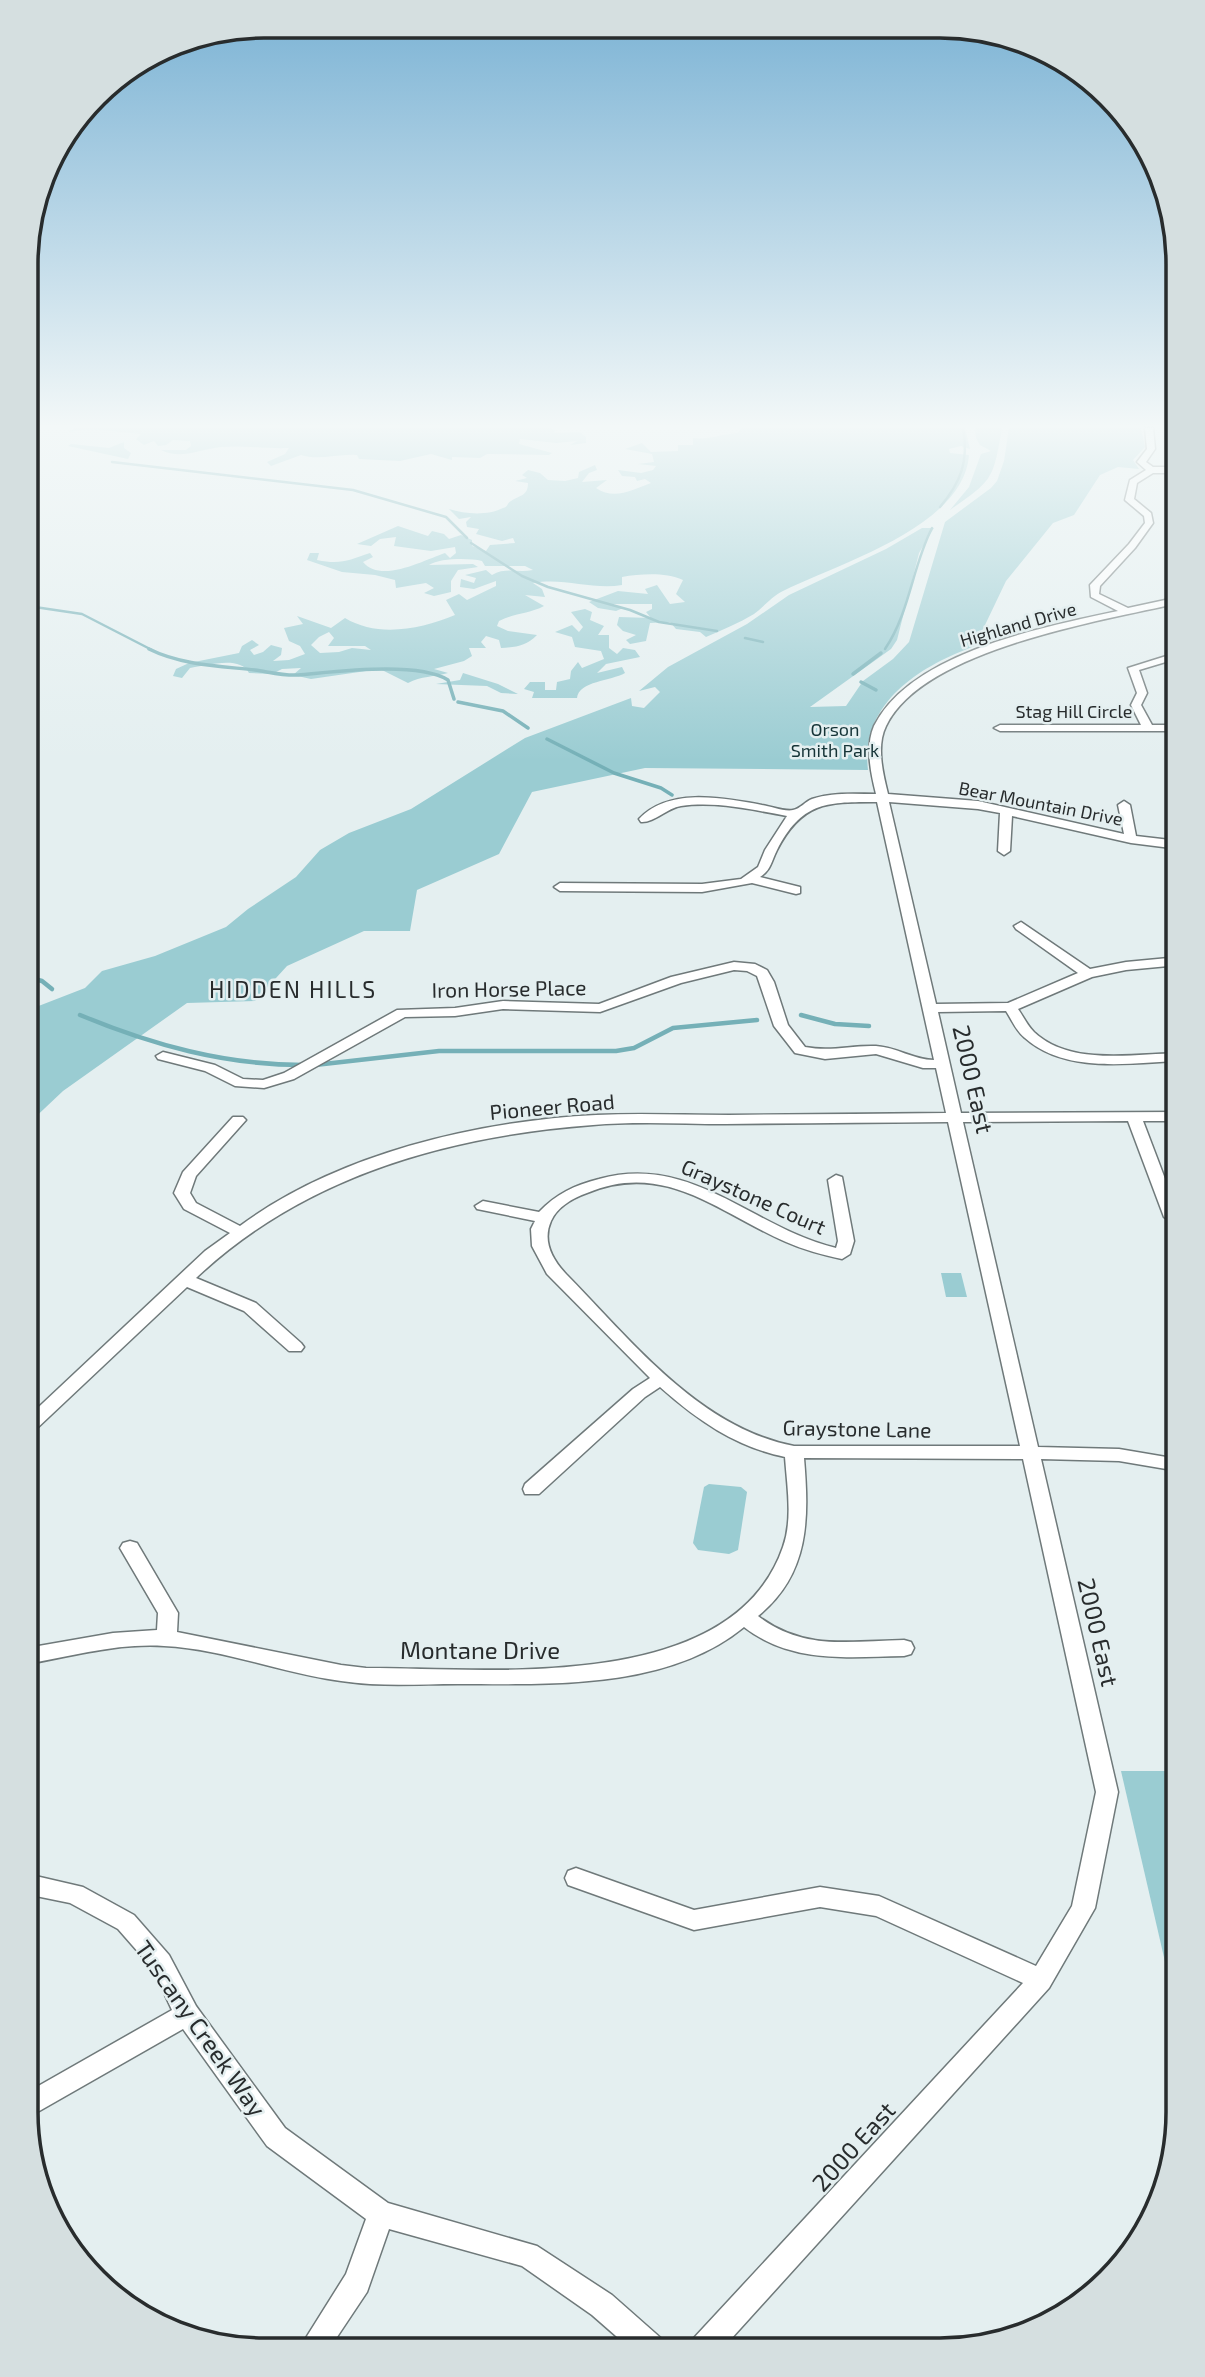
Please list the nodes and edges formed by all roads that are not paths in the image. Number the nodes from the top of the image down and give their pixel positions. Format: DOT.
graph roads {
  1 [pos="1137,539"];
  2 [pos="1166,603"];
  3 [pos="1128,612"];
  4 [pos="1166,659"];
  5 [pos="1000,728"];
  6 [pos="1148,728"];
  7 [pos="1166,729"];
  8 [pos="882,798"];
  9 [pos="1124,805"];
  10 [pos="1006,810"];
  11 [pos="795,814"];
  12 [pos="645,819"];
  13 [pos="1131,839"];
  14 [pos="1166,843"];
  15 [pos="1004,851"];
  16 [pos="752,879"];
  17 [pos="560,887"];
  18 [pos="796,890"];
  19 [pos="1021,926"];
  20 [pos="1166,962"];
  21 [pos="1088,974"];
  22 [pos="1010,1007"];
  23 [pos="931,1008"];
  24 [pos="163,1056"];
  25 [pos="1166,1057"];
  26 [pos="943,1064"];
  27 [pos="1134,1116"];
  28 [pos="1166,1116"];
  29 [pos="956,1117"];
  30 [pos="237,1120"];
  31 [pos="836,1180"];
  32 [pos="1166,1201"];
  33 [pos="483,1206"];
  34 [pos="544,1218"];
  35 [pos="240,1232"];
  36 [pos="185,1280"];
  37 [pos="295,1347"];
  38 [pos="660,1379"];
  39 [pos="38,1418"];
  40 [pos="794,1452"];
  41 [pos="1031,1452"];
  42 [pos="1166,1463"];
  43 [pos="532,1489"];
  44 [pos="130,1548"];
  45 [pos="744,1616"];
  46 [pos="167,1638"];
  47 [pos="904,1648"];
  48 [pos="38,1654"];
  49 [pos="576,1878"];
  50 [pos="38,1886"];
  51 [pos="1041,1980"];
  52 [pos="187,2014"];
  53 [pos="38,2100"];
  54 [pos="381,2214"];
  55 [pos="320,2338"];
  56 [pos="639,2338"];
  57 [pos="713,2338"];
  1 -- 3 [label="street"];
  2 -- 3 [label="street, Highland Drive"];
  3 -- 8 [label="street, Highland Drive"];
  4 -- 6 [label="street"];
  5 -- 6 [label="street, Stag Hill Circle"];
  6 -- 7 [label="street, Stag Hill Circle"];
  8 -- 10 [label="street, Bear Mountain Drive"];
  8 -- 11 [label="street, Bear Mountain Drive"];
  8 -- 23 [label="street, 2000 East"];
  9 -- 13 [label="street"];
  10 -- 13 [label="street, Bear Mountain Drive"];
  10 -- 15 [label="street"];
  11 -- 12 [label="street"];
  11 -- 16 [label="street"];
  13 -- 14 [label="street, Bear Mountain Drive"];
  16 -- 17 [label="street"];
  16 -- 18 [label="street"];
  19 -- 21 [label="street"];
  20 -- 21 [label="street"];
  21 -- 22 [label="street"];
  22 -- 23 [label="street"];
  22 -- 25 [label="street"];
  23 -- 26 [label="street, 2000 East"];
  24 -- 26 [label="street, Iron Horse Place"];
  26 -- 29 [label="street, 2000 East"];
  27 -- 28 [label="street, Pioneer Road"];
  27 -- 29 [label="street, Pioneer Road"];
  27 -- 32 [label="street"];
  29 -- 35 [label="street, Pioneer Road"];
  29 -- 41 [label="street, 2000 East"];
  30 -- 35 [label="street"];
  31 -- 34 [label="street, Graystone Court"];
  33 -- 34 [label="street"];
  34 -- 38 [label="street, Graystone Lane"];
  35 -- 36 [label="street, Pioneer Road"];
  36 -- 37 [label="street"];
  36 -- 39 [label="street, Pioneer Road"];
  38 -- 40 [label="street, Graystone Lane"];
  38 -- 43 [label="street"];
  40 -- 41 [label="street, Graystone Lane"];
  40 -- 45 [label="street, Montane Drive"];
  41 -- 42 [label="street, Graystone Lane"];
  41 -- 51 [label="street, 2000 East"];
  44 -- 46 [label="street"];
  45 -- 46 [label="street, Montane Drive"];
  45 -- 47 [label="street"];
  46 -- 48 [label="street, Montane Drive"];
  49 -- 51 [label="street"];
  50 -- 52 [label="street, Tuscany Creek Way"];
  51 -- 57 [label="street, 2000 East"];
  52 -- 53 [label="street"];
  52 -- 54 [label="street, Tuscany Creek Way"];
  54 -- 55 [label="street"];
  54 -- 56 [label="street, Tuscany Creek Way"];
}
